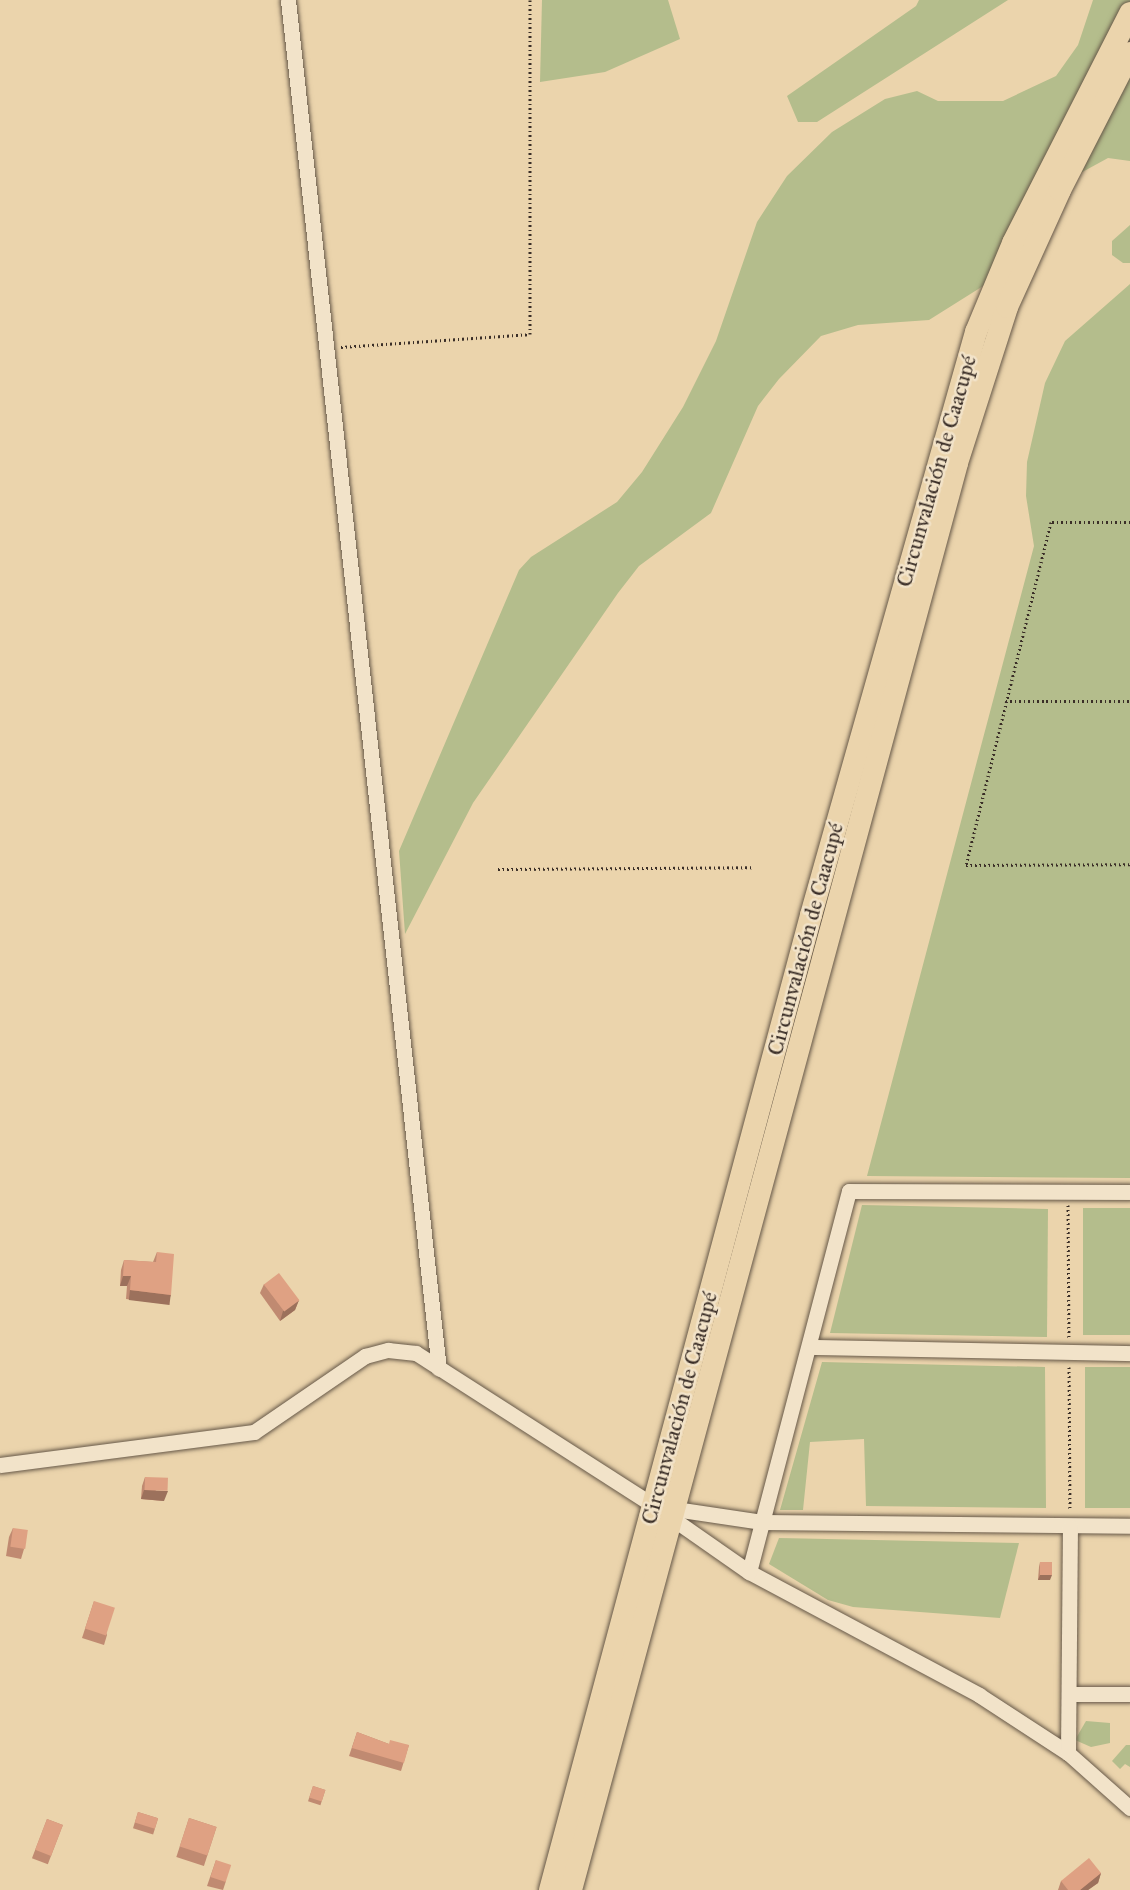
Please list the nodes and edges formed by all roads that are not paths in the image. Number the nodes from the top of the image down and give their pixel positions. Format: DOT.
graph roads {
  1 [pos="288,0"];
  2 [pos="1130,13"];
  3 [pos="1130,53"];
  4 [pos="1130,1192"];
  5 [pos="811,1347"];
  6 [pos="1130,1353"];
  7 [pos="439,1369"];
  8 [pos="0,1465"];
  9 [pos="653,1505"];
  10 [pos="674,1514"];
  11 [pos="762,1522"];
  12 [pos="1130,1526"];
  13 [pos="1070,1527"];
  14 [pos="749,1572"];
  15 [pos="1070,1694"];
  16 [pos="1130,1694"];
  17 [pos="1068,1753"];
  18 [pos="1130,1808"];
  19 [pos="550,1890"];
  20 [pos="571,1890"];
  1 -- 7 [label="street"];
  2 -- 9 [label="highway, Circunvalación de Caacupé"];
  3 -- 10 [label="highway, Circunvalación de Caacupé"];
  4 -- 5 [label="street"];
  5 -- 6 [label="street"];
  5 -- 11 [label="street"];
  7 -- 8 [label="street"];
  7 -- 9 [label="street"];
  9 -- 19 [label="highway, Circunvalación de Caacupé"];
  10 -- 11 [label="street"];
  10 -- 14 [label="street"];
  10 -- 20 [label="highway, Circunvalación de Caacupé"];
  11 -- 13 [label="street"];
  11 -- 14 [label="street"];
  12 -- 13 [label="street"];
  13 -- 15 [label="street"];
  14 -- 17 [label="street"];
  15 -- 16 [label="street"];
  15 -- 17 [label="street"];
  17 -- 18 [label="street"];
}
